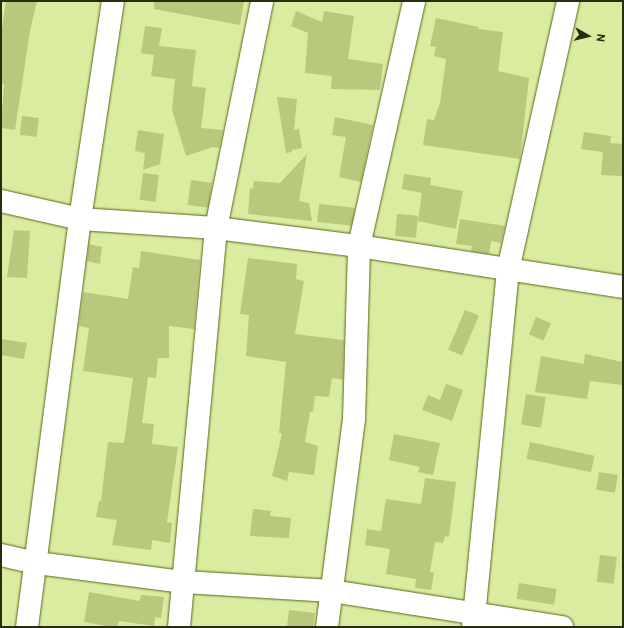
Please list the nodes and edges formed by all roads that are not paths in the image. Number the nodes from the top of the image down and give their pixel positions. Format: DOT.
graph roads {
  1 [pos="113,1"];
  2 [pos="262,1"];
  3 [pos="414,1"];
  4 [pos="568,1"];
  5 [pos="1,201"];
  6 [pos="80,219"];
  7 [pos="216,228"];
  8 [pos="359,246"];
  9 [pos="508,270"];
  10 [pos="623,287"];
  11 [pos="1,555"];
  12 [pos="37,563"];
  13 [pos="184,582"];
  14 [pos="332,591"];
  15 [pos="474,620"];
  16 [pos="27,627"];
  17 [pos="179,627"];
  18 [pos="327,627"];
  19 [pos="562,627"];
  1 -- 6 [label="street"];
  2 -- 7 [label="street"];
  3 -- 8 [label="street"];
  4 -- 9 [label="street"];
  5 -- 6 [label="street"];
  6 -- 7 [label="street"];
  6 -- 12 [label="street"];
  7 -- 8 [label="street"];
  7 -- 13 [label="street"];
  8 -- 9 [label="street"];
  8 -- 14 [label="street"];
  9 -- 10 [label="street"];
  9 -- 15 [label="street"];
  11 -- 12 [label="street"];
  12 -- 13 [label="street"];
  12 -- 16 [label="street"];
  13 -- 14 [label="street"];
  13 -- 17 [label="street"];
  14 -- 15 [label="street"];
  14 -- 18 [label="street"];
  15 -- 19 [label="street"];
}
